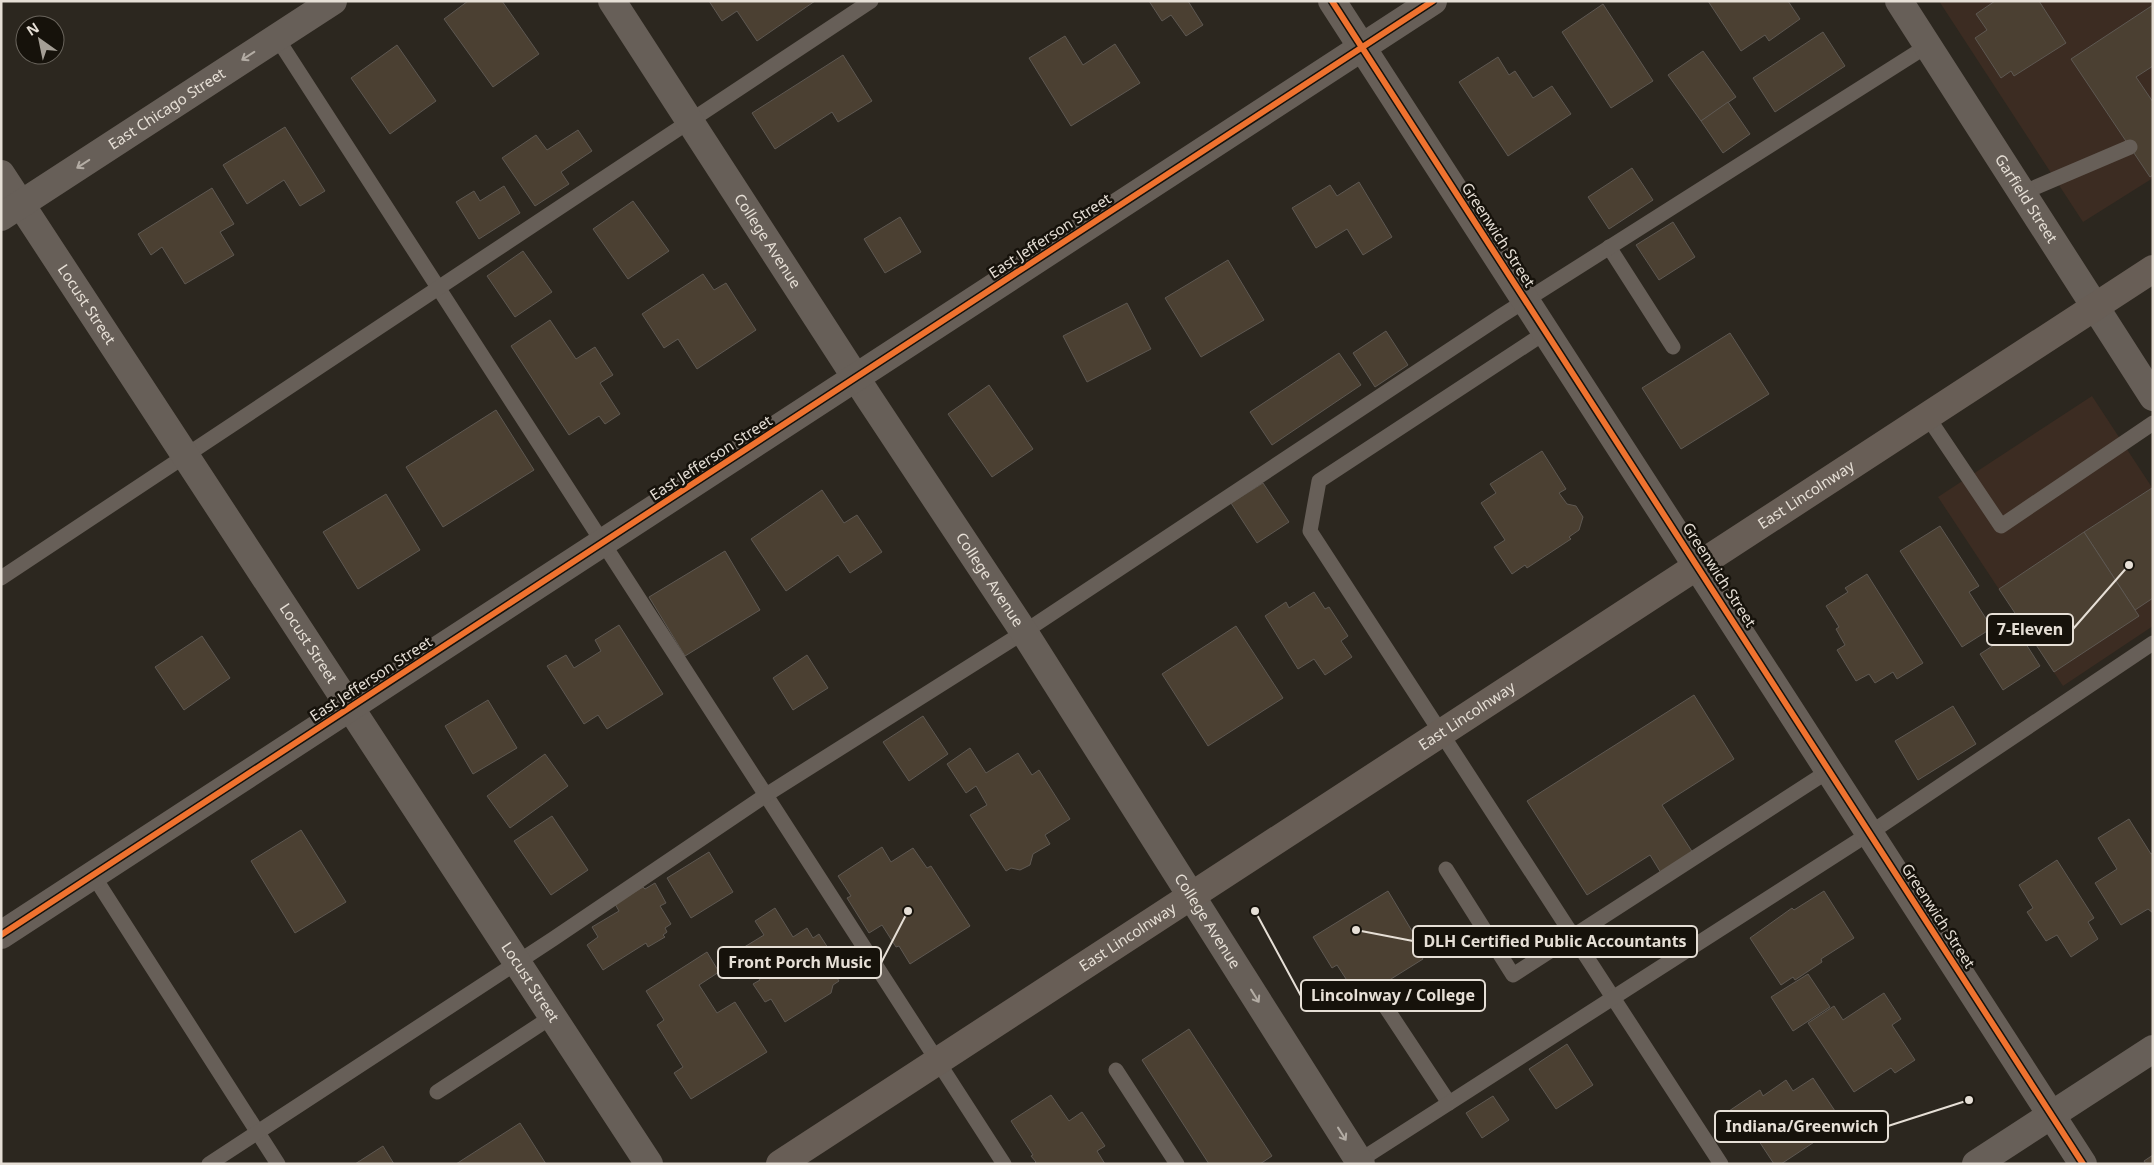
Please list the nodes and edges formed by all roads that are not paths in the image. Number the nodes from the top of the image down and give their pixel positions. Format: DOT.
graph roads {
  1 [pos="333,1"];
  2 [pos="612,1"];
  3 [pos="871,1"];
  4 [pos="1332,1"];
  5 [pos="1433,1"];
  6 [pos="1899,1"];
  7 [pos="277,38"];
  8 [pos="1927,46"];
  9 [pos="1362,48"];
  10 [pos="688,121"];
  11 [pos="2130,147"];
  12 [pos="1,174"];
  13 [pos="2022,194"];
  14 [pos="11,211"];
  15 [pos="1609,247"];
  16 [pos="2153,269"];
  17 [pos="439,288"];
  18 [pos="1526,300"];
  19 [pos="2095,307"];
  20 [pos="1546,332"];
  21 [pos="1674,347"];
  22 [pos="856,378"];
  23 [pos="2153,397"];
  24 [pos="1927,416"];
  25 [pos="2153,423"];
  26 [pos="186,457"];
  27 [pos="603,543"];
  28 [pos="1698,566"];
  29 [pos="1,578"];
  30 [pos="1024,632"];
  31 [pos="2153,643"];
  32 [pos="350,708"];
  33 [pos="1441,733"];
  34 [pos="1830,770"];
  35 [pos="766,795"];
  36 [pos="1870,833"];
  37 [pos="1446,869"];
  38 [pos="93,875"];
  39 [pos="1192,896"];
  40 [pos="1,935"];
  41 [pos="1573,936"];
  42 [pos="517,962"];
  43 [pos="1613,998"];
  44 [pos="1384,1006"];
  45 [pos="553,1016"];
  46 [pos="2153,1050"];
  47 [pos="938,1061"];
  48 [pos="1116,1070"];
  49 [pos="437,1092"];
  50 [pos="1449,1102"];
  51 [pos="2052,1115"];
  52 [pos="257,1132"];
  53 [pos="1358,1163"];
  54 [pos="209,1164"];
  55 [pos="278,1164"];
  56 [pos="649,1164"];
  57 [pos="780,1164"];
  58 [pos="1004,1164"];
  59 [pos="1177,1164"];
  60 [pos="1721,1164"];
  61 [pos="1976,1164"];
  62 [pos="2083,1164"];
  1 -- 7 [label="street, East Chicago Street"];
  2 -- 10 [label="street, College Avenue"];
  3 -- 10 [label="lane"];
  4 -- 9 [label="street, Greenwich Street"];
  5 -- 9 [label="street, East Jefferson Street"];
  6 -- 8 [label="street, Garfield Street"];
  7 -- 14 [label="street, East Chicago Street, one-way"];
  7 -- 17 [label="lane"];
  8 -- 13 [label="street, Garfield Street"];
  8 -- 15 [label="lane"];
  9 -- 18 [label="street, Greenwich Street"];
  9 -- 22 [label="street, East Jefferson Street"];
  10 -- 17 [label="lane"];
  10 -- 22 [label="street, College Avenue"];
  11 -- 13 [label="lane"];
  12 -- 14 [label="street, Locust Street"];
  13 -- 19 [label="street, Garfield Street"];
  14 -- 26 [label="street, Locust Street"];
  15 -- 18 [label="lane"];
  15 -- 21 [label="lane"];
  16 -- 19 [label="main road, East Lincolnway"];
  17 -- 26 [label="lane"];
  17 -- 27 [label="lane"];
  18 -- 20 [label="street, Greenwich Street"];
  18 -- 30 [label="lane"];
  19 -- 23 [label="street, Garfield Street"];
  19 -- 24 [label="main road, East Lincolnway"];
  20 -- 28 [label="street, Greenwich Street"];
  20 -- 33 [label="lane"];
  22 -- 27 [label="street, East Jefferson Street"];
  22 -- 30 [label="street, College Avenue"];
  24 -- 25 [label="lane"];
  24 -- 28 [label="main road, East Lincolnway"];
  26 -- 29 [label="lane"];
  26 -- 32 [label="street, Locust Street"];
  27 -- 32 [label="street, East Jefferson Street"];
  27 -- 35 [label="lane"];
  28 -- 33 [label="main road, East Lincolnway"];
  28 -- 34 [label="street, Greenwich Street"];
  30 -- 35 [label="lane"];
  30 -- 39 [label="street, College Avenue"];
  31 -- 36 [label="lane"];
  32 -- 38 [label="street, East Jefferson Street"];
  32 -- 42 [label="street, Locust Street"];
  33 -- 39 [label="main road, East Lincolnway"];
  33 -- 41 [label="lane"];
  34 -- 36 [label="street, Greenwich Street"];
  34 -- 41 [label="lane"];
  35 -- 42 [label="lane"];
  35 -- 47 [label="lane"];
  36 -- 43 [label="lane"];
  36 -- 51 [label="street, Greenwich Street"];
  37 -- 41 [label="lane"];
  38 -- 40 [label="street, East Jefferson Street"];
  38 -- 52 [label="lane"];
  39 -- 47 [label="main road, East Lincolnway"];
  39 -- 53 [label="street, College Avenue, one-way"];
  41 -- 43 [label="lane"];
  42 -- 45 [label="street, Locust Street"];
  42 -- 52 [label="lane"];
  43 -- 50 [label="lane"];
  43 -- 60 [label="lane"];
  44 -- 50 [label="lane"];
  45 -- 49 [label="lane"];
  45 -- 56 [label="street, Locust Street"];
  46 -- 51 [label="street"];
  47 -- 57 [label="main road, East Lincolnway"];
  47 -- 58 [label="lane"];
  48 -- 59 [label="lane"];
  50 -- 53 [label="lane"];
  51 -- 61 [label="street"];
  51 -- 62 [label="street, Greenwich Street"];
  52 -- 54 [label="lane"];
  52 -- 55 [label="lane"];
}
